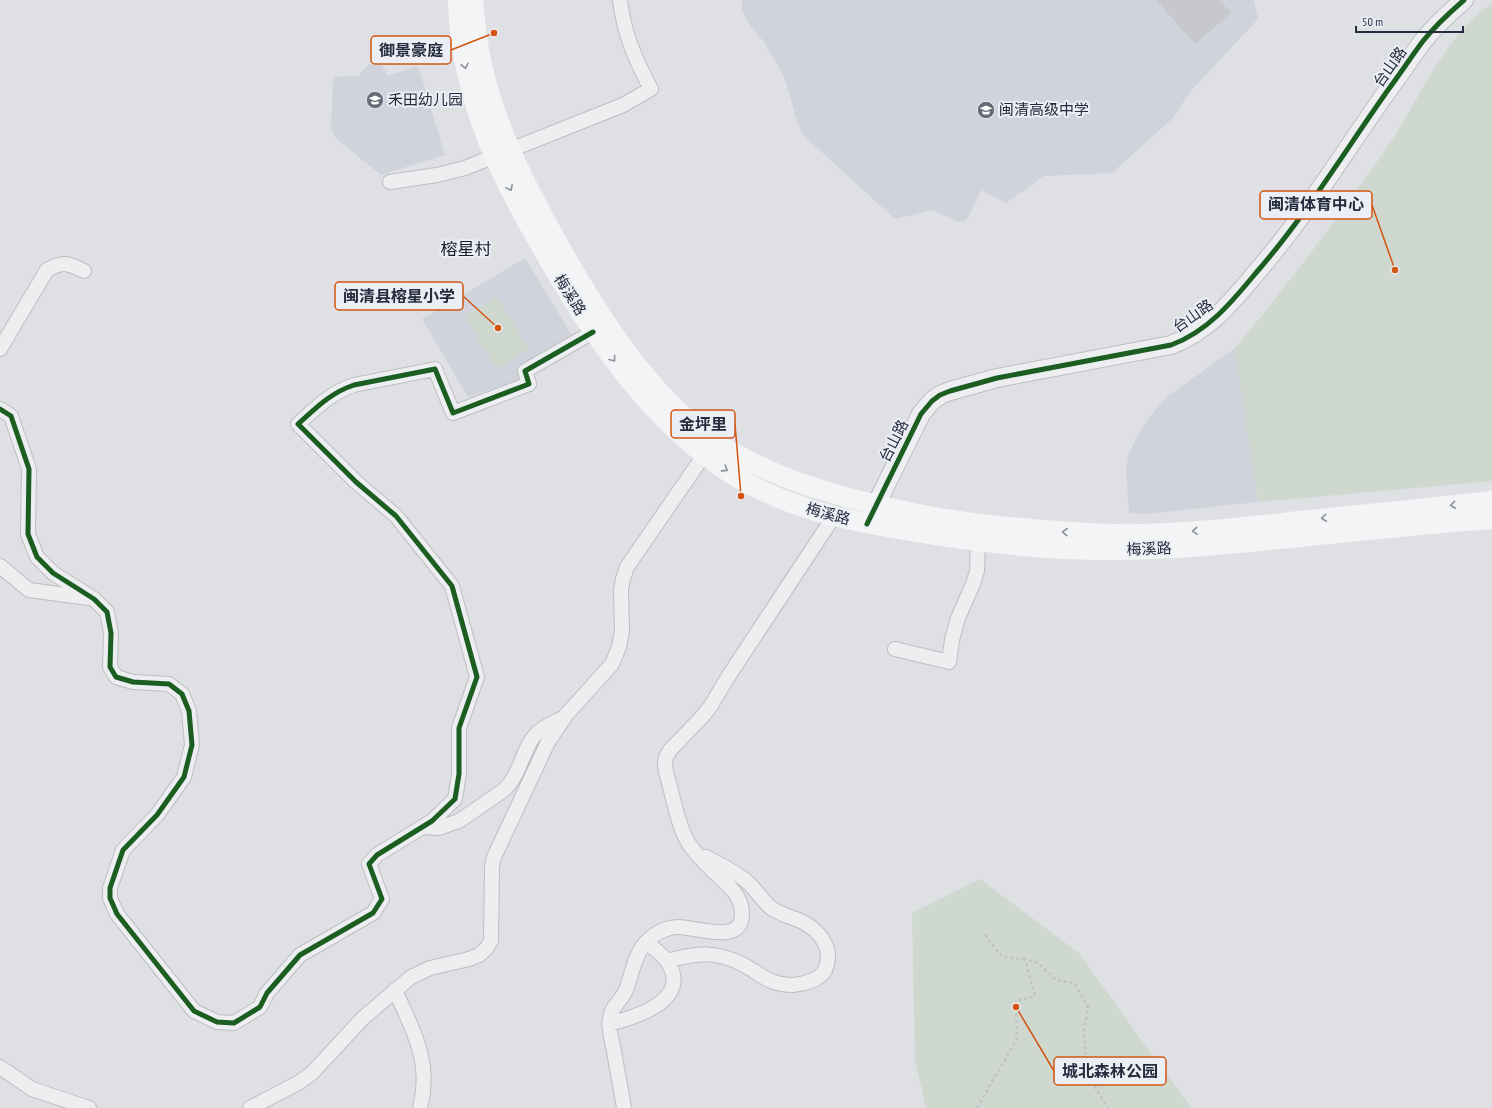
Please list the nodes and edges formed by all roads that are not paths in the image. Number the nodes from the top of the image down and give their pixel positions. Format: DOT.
graph roads {
  1 [pos="458,0"];
  2 [pos="473,0"];
  3 [pos="620,0"];
  4 [pos="1464,0"];
  5 [pos="502,153"];
  6 [pos="390,182"];
  7 [pos="84,270"];
  8 [pos="593,332"];
  9 [pos="0,349"];
  10 [pos="0,409"];
  11 [pos="704,455"];
  12 [pos="1492,501"];
  13 [pos="876,505"];
  14 [pos="834,516"];
  15 [pos="1492,519"];
  16 [pos="867,524"];
  17 [pos="978,542"];
  18 [pos="0,566"];
  19 [pos="94,599"];
  20 [pos="895,649"];
  21 [pos="566,716"];
  22 [pos="422,827"];
  23 [pos="694,850"];
  24 [pos="646,942"];
  25 [pos="667,961"];
  26 [pos="395,990"];
  27 [pos="609,1024"];
  28 [pos="0,1067"];
  29 [pos="89,1108"];
  30 [pos="250,1108"];
  31 [pos="420,1108"];
  32 [pos="624,1108"];
  1 -- 5 [label="main road, 梅溪路, one-way"];
  2 -- 5 [label="main road, 梅溪路"];
  3 -- 5 [label="street"];
  4 -- 13 [label="street, 台山路"];
  5 -- 6 [label="street"];
  5 -- 8 [label="main road, 梅溪路, one-way"];
  5 -- 13 [label="main road, 梅溪路"];
  7 -- 9 [label="street"];
  8 -- 11 [label="main road, 梅溪路, one-way"];
  8 -- 22 [label="street"];
  10 -- 19 [label="street"];
  11 -- 14 [label="main road, 梅溪路, one-way"];
  11 -- 21 [label="street"];
  12 -- 13 [label="main road, 梅溪路, one-way"];
  13 -- 16 [label="street, 台山路"];
  14 -- 16 [label="main road, 梅溪路"];
  14 -- 23 [label="street"];
  15 -- 17 [label="main road, 梅溪路"];
  16 -- 17 [label="main road, 梅溪路"];
  17 -- 20 [label="street"];
  18 -- 19 [label="street"];
  19 -- 22 [label="street"];
  21 -- 22 [label="street"];
  21 -- 26 [label="street"];
  23 -- 24 [label="street"];
  23 -- 25 [label="street"];
  24 -- 25 [label="street"];
  24 -- 27 [label="street"];
  25 -- 27 [label="street"];
  26 -- 30 [label="street"];
  26 -- 31 [label="street"];
  27 -- 32 [label="street"];
  28 -- 29 [label="street"];
}
